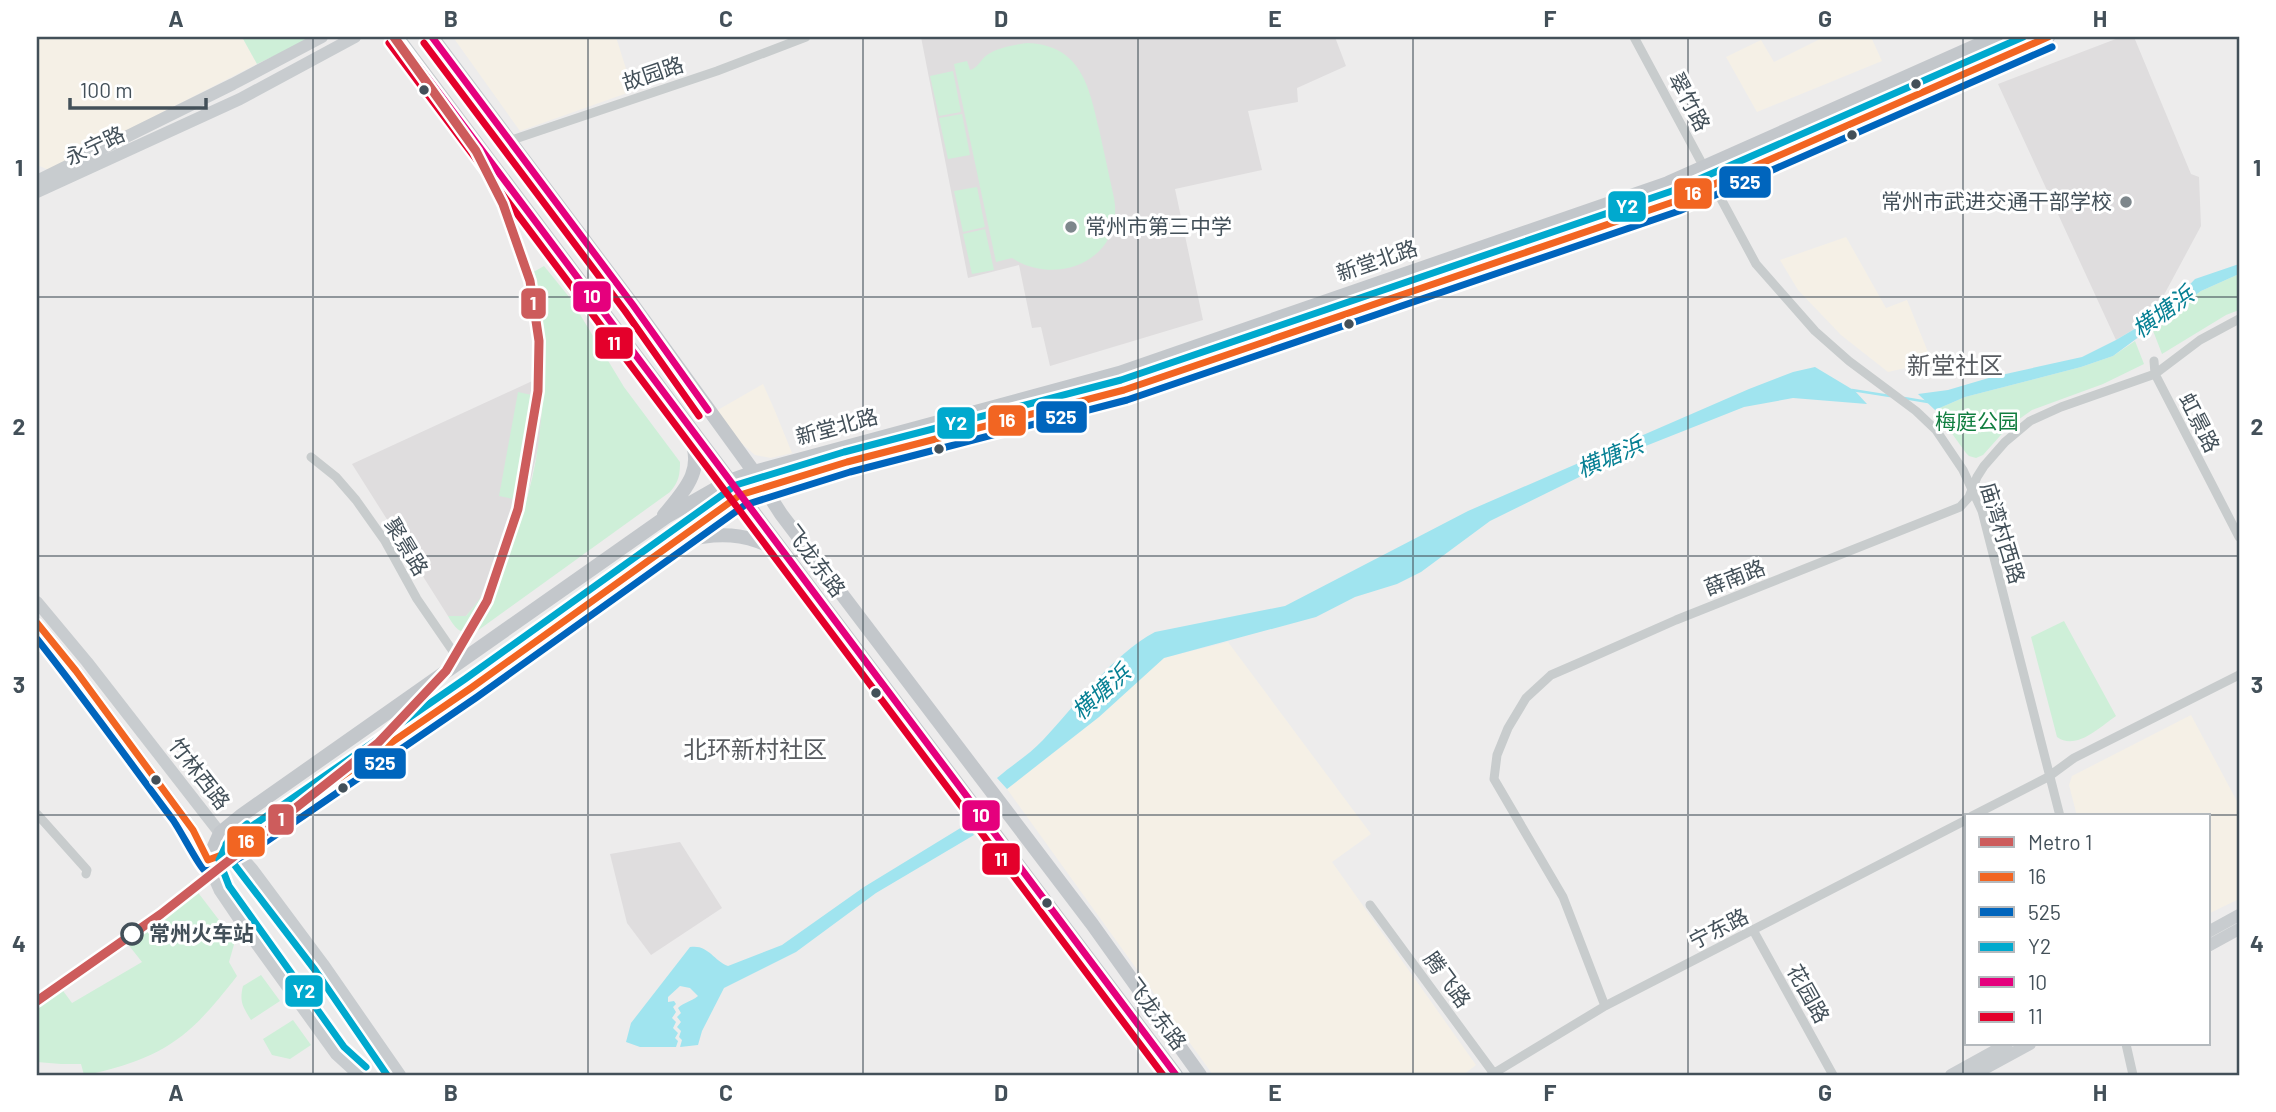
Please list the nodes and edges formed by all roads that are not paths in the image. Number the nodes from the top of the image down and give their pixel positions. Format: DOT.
graph roads {
  1 [pos="322,37"];
  2 [pos="355,37"];
  3 [pos="397,37"];
  4 [pos="432,37"];
  5 [pos="806,37"];
  6 [pos="1634,37"];
  7 [pos="1996,37"];
  8 [pos="2048,37"];
  9 [pos="2030,40"];
  10 [pos="509,141"];
  11 [pos="1703,167"];
  12 [pos="37,181"];
  13 [pos="1713,185"];
  14 [pos="37,192"];
  15 [pos="2239,319"];
  16 [pos="2154,361"];
  17 [pos="2155,374"];
  18 [pos="678,413"];
  19 [pos="312,457"];
  20 [pos="754,472"];
  21 [pos="729,481"];
  22 [pos="764,487"];
  23 [pos="1972,488"];
  24 [pos="740,495"];
  25 [pos="656,524"];
  26 [pos="2239,537"];
  27 [pos="672,544"];
  28 [pos="783,553"];
  29 [pos="37,601"];
  30 [pos="37,623"];
  31 [pos="461,663"];
  32 [pos="2239,675"];
  33 [pos="2049,777"];
  34 [pos="37,814"];
  35 [pos="1976,814"];
  36 [pos="2059,814"];
  37 [pos="1965,821"];
  38 [pos="37,822"];
  39 [pos="220,833"];
  40 [pos="231,851"];
  41 [pos="208,860"];
  42 [pos="1370,905"];
  43 [pos="2239,915"];
  44 [pos="2239,929"];
  45 [pos="1753,930"];
  46 [pos="2210,931"];
  47 [pos="2210,945"];
  48 [pos="1605,1006"];
  49 [pos="2003,1046"];
  50 [pos="2026,1046"];
  51 [pos="2126,1046"];
  52 [pos="359,1075"];
  53 [pos="400,1075"];
  54 [pos="1176,1075"];
  55 [pos="1200,1075"];
  56 [pos="1493,1075"];
  57 [pos="1833,1075"];
  58 [pos="1951,1075"];
  59 [pos="1973,1075"];
  60 [pos="2133,1075"];
  1 -- 12 [label="main road, 永宁路"];
  2 -- 14 [label="main road, 永宁路"];
  3 -- 18 [label="main road, 飞龙东路"];
  4 -- 10 [label="main road, 飞龙东路"];
  5 -- 10 [label="street, 故园路"];
  6 -- 11 [label="street, 翠竹路"];
  7 -- 11 [label="main road, 新堂北路"];
  8 -- 9 [label="main road, 新堂北路"];
  9 -- 13 [label="main road, 新堂北路"];
  10 -- 20 [label="main road, 飞龙东路"];
  11 -- 13 [label="street, 翠竹路"];
  11 -- 20 [label="main road, 新堂北路"];
  13 -- 22 [label="main road, 新堂北路"];
  13 -- 23 [label="street, 庙湾村西路"];
  15 -- 17 [label="street, 薛南路"];
  16 -- 17 [label="street, 虹景路"];
  17 -- 23 [label="street, 薛南路"];
  17 -- 26 [label="street, 虹景路"];
  18 -- 21 [label="main road, 飞龙东路"];
  18 -- 25 [label="main road"];
  19 -- 31 [label="street, 聚景路"];
  20 -- 21 [label="main road, 新堂北路"];
  20 -- 22 [label="main road, 飞龙东路"];
  21 -- 24 [label="main road, 飞龙东路"];
  21 -- 25 [label="main road, 新堂北路"];
  22 -- 24 [label="main road, 新堂北路"];
  22 -- 55 [label="main road, 飞龙东路"];
  23 -- 33 [label="street, 庙湾村西路"];
  23 -- 48 [label="street, 薛南路"];
  24 -- 27 [label="main road, 新堂北路"];
  24 -- 28 [label="main road, 飞龙东路"];
  25 -- 31 [label="main road"];
  27 -- 28 [label="main road"];
  27 -- 40 [label="main road, 新堂北路"];
  28 -- 54 [label="main road, 飞龙东路"];
  29 -- 39 [label="main road, 竹林西路"];
  30 -- 41 [label="main road, 竹林西路"];
  31 -- 39 [label="main road"];
  32 -- 33 [label="street"];
  33 -- 35 [label="street"];
  33 -- 36 [label="street, 庙湾村西路"];
  34 -- 38 [label="street"];
  37 -- 45 [label="street, 宁东路"];
  39 -- 40 [label="main road, 竹林西路"];
  39 -- 41 [label="main road"];
  40 -- 41 [label="main road, 新堂北路"];
  40 -- 53 [label="main road, 竹林西路"];
  41 -- 52 [label="main road, 竹林西路"];
  42 -- 56 [label="street, 腾飞路"];
  43 -- 46 [label="main road"];
  44 -- 47 [label="main road"];
  45 -- 48 [label="street, 宁东路"];
  45 -- 57 [label="street, 花园路"];
  48 -- 56 [label="street, 宁东路"];
  49 -- 58 [label="main road"];
  50 -- 59 [label="main road"];
  51 -- 60 [label="street"];
}
